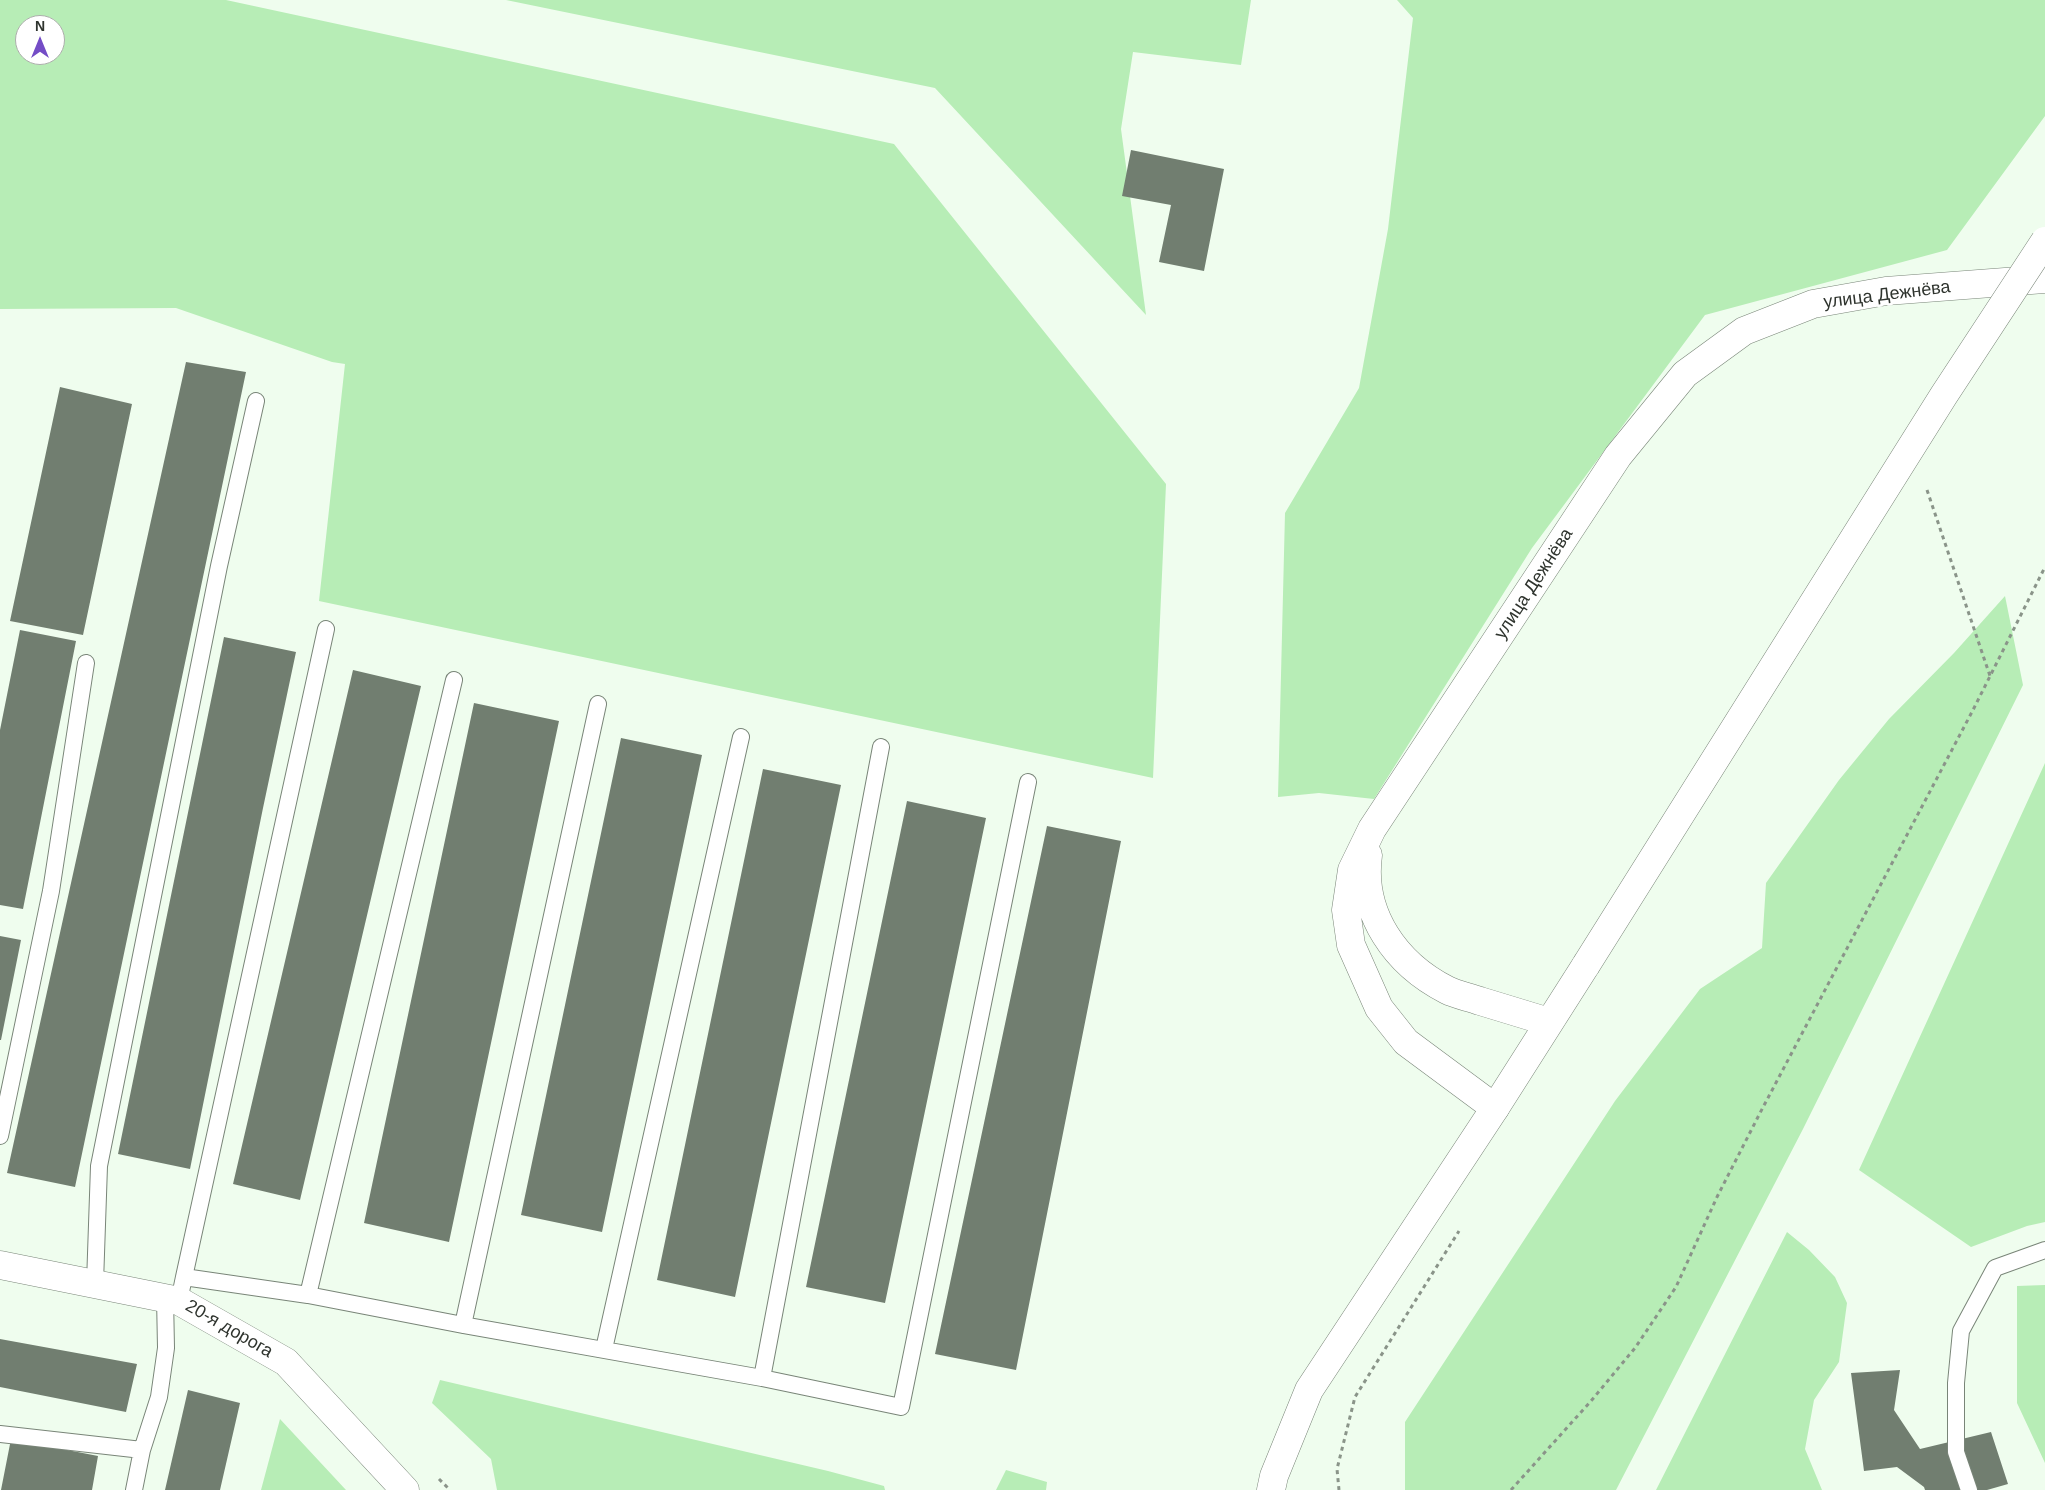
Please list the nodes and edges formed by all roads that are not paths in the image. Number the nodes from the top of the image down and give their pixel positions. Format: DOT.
graph roads {
  1 [pos="2045,241"];
  2 [pos="2045,280"];
  3 [pos="256,401"];
  4 [pos="326,629"];
  5 [pos="86,663"];
  6 [pos="454,680"];
  7 [pos="598,704"];
  8 [pos="740,737"];
  9 [pos="881,747"];
  10 [pos="1028,782"];
  11 [pos="1372,829"];
  12 [pos="1549,1022"];
  13 [pos="1495,1108"];
  14 [pos="0,1136"];
  15 [pos="2045,1250"];
  16 [pos="0,1265"];
  17 [pos="96,1283"];
  18 [pos="176,1292"];
  19 [pos="308,1295"];
  20 [pos="463,1325"];
  21 [pos="604,1349"];
  22 [pos="762,1378"];
  23 [pos="0,1434"];
  24 [pos="142,1450"];
  25 [pos="134,1490"];
  26 [pos="405,1490"];
  27 [pos="1271,1490"];
  28 [pos="1969,1490"];
  1 -- 12 [label="main road, bridge"];
  2 -- 11 [label="main road, улица Дежнёва"];
  3 -- 17 [label="lane"];
  4 -- 18 [label="lane"];
  5 -- 14 [label="lane"];
  6 -- 19 [label="lane"];
  7 -- 20 [label="lane"];
  8 -- 21 [label="lane"];
  9 -- 22 [label="lane"];
  10 -- 22 [label="lane"];
  11 -- 12 [label="main road"];
  11 -- 13 [label="main road, улица Дежнёва"];
  12 -- 13 [label="main road"];
  13 -- 27 [label="main road"];
  15 -- 28 [label="lane"];
  16 -- 17 [label="main road, 20-я дорога"];
  17 -- 18 [label="main road, 20-я дорога"];
  18 -- 19 [label="lane"];
  18 -- 24 [label="lane"];
  18 -- 26 [label="main road, 20-я дорога"];
  19 -- 20 [label="lane"];
  20 -- 21 [label="lane"];
  21 -- 22 [label="lane"];
  23 -- 24 [label="lane"];
  24 -- 25 [label="lane"];
}
